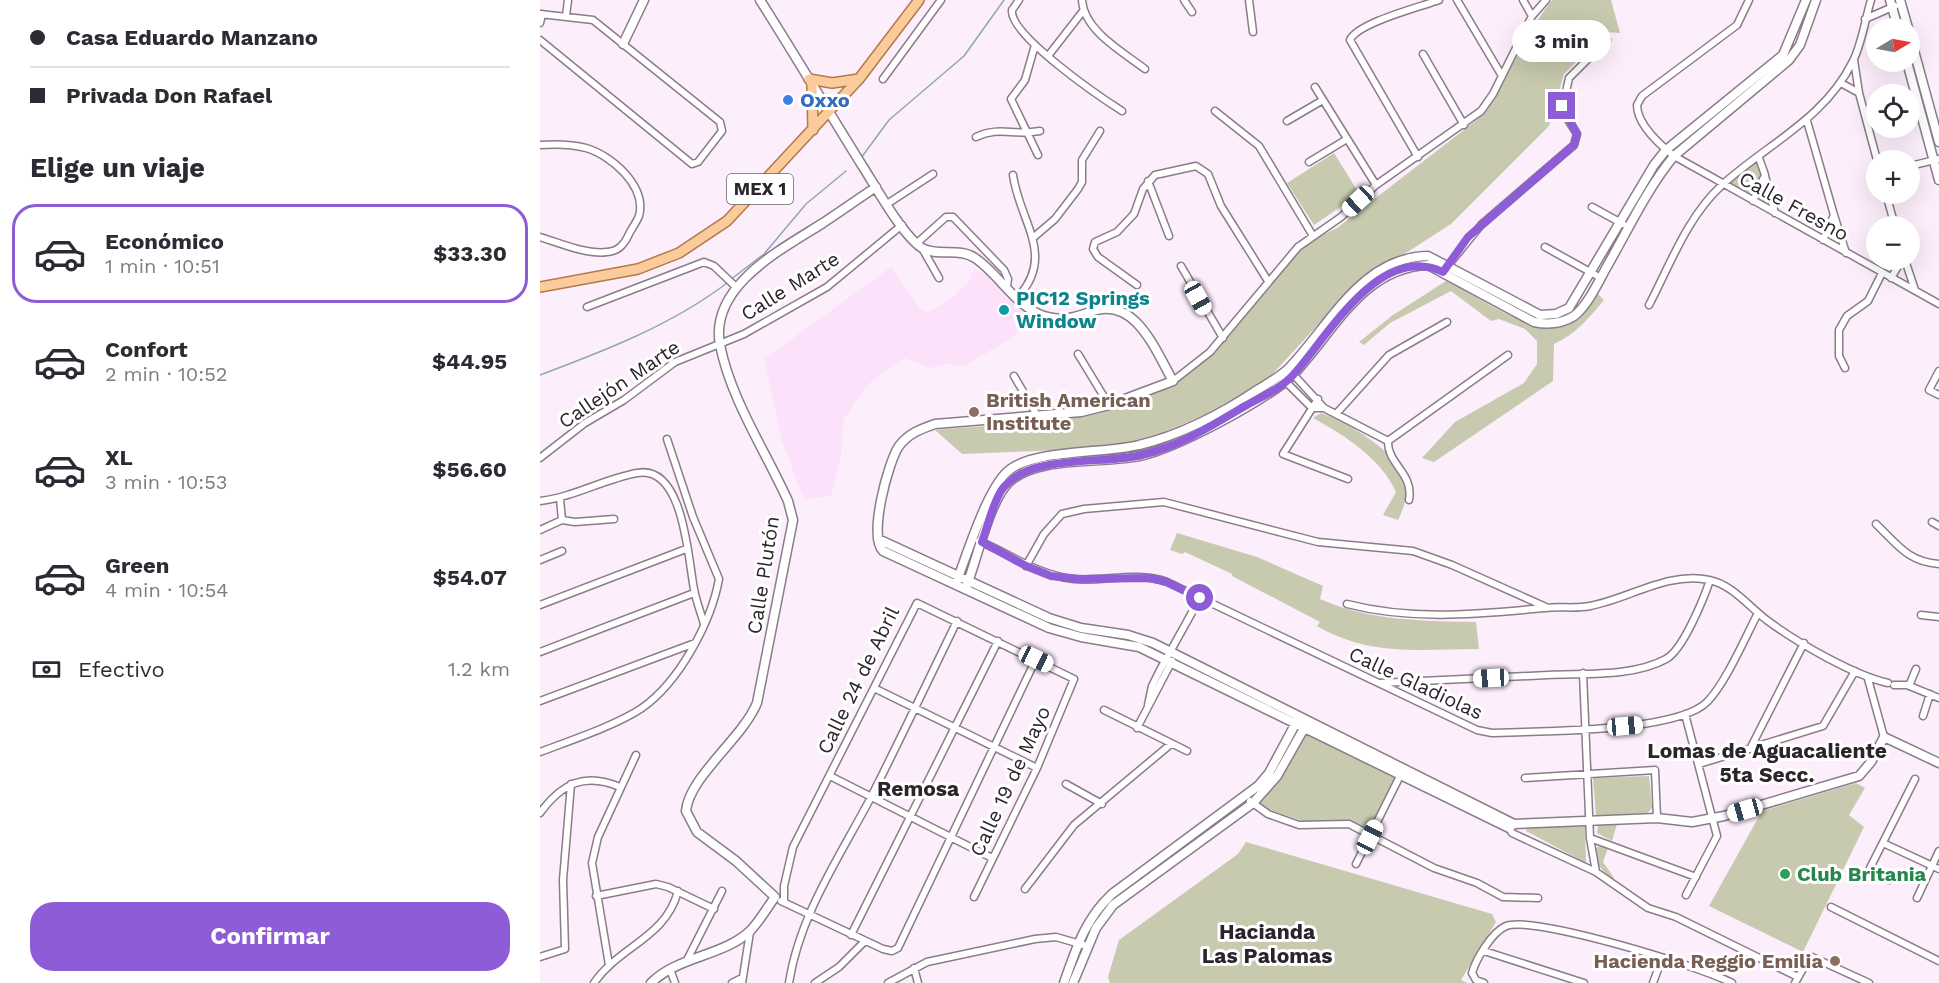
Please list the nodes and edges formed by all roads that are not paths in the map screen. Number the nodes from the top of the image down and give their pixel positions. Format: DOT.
graph roads {
  1 [pos="568,0"];
  2 [pos="644,0"];
  3 [pos="760,0"];
  4 [pos="919,0"];
  5 [pos="941,0"];
  6 [pos="1019,0"];
  7 [pos="1082,0"];
  8 [pos="1184,0"];
  9 [pos="1249,0"];
  10 [pos="1439,0"];
  11 [pos="1457,0"];
  12 [pos="1523,0"];
  13 [pos="1546,0"];
  14 [pos="1749,0"];
  15 [pos="1806,0"];
  16 [pos="1816,0"];
  17 [pos="1871,0"];
  18 [pos="1895,3"];
  19 [pos="1083,11"];
  20 [pos="1192,12"];
  21 [pos="541,14"];
  22 [pos="566,16"];
  23 [pos="1532,16"];
  24 [pos="1897,18"];
  25 [pos="1903,18"];
  26 [pos="1865,19"];
  27 [pos="540,23"];
  28 [pos="1253,32"];
  29 [pos="540,40"];
  30 [pos="1607,40"];
  31 [pos="623,44"];
  32 [pos="1035,45"];
  33 [pos="1423,54"];
  34 [pos="1048,56"];
  35 [pos="1854,60"];
  36 [pos="1145,69"];
  37 [pos="1910,72"];
  38 [pos="1920,72"];
  39 [pos="1502,76"];
  40 [pos="859,79"];
  41 [pos="883,79"];
  42 [pos="810,81"];
  43 [pos="1840,83"];
  44 [pos="1315,87"];
  45 [pos="1859,93"];
  46 [pos="1323,100"];
  47 [pos="1122,111"];
  48 [pos="1215,111"];
  49 [pos="830,112"];
  50 [pos="1807,121"];
  51 [pos="1287,122"];
  52 [pos="1464,125"];
  53 [pos="813,130"];
  54 [pos="1040,131"];
  55 [pos="1100,131"];
  56 [pos="1028,133"];
  57 [pos="976,137"];
  58 [pos="1347,139"];
  59 [pos="1939,142"];
  60 [pos="540,144"];
  61 [pos="1874,150"];
  62 [pos="1670,153"];
  63 [pos="1038,155"];
  64 [pos="1418,157"];
  65 [pos="1759,158"];
  66 [pos="1936,160"];
  67 [pos="1309,162"];
  68 [pos="1920,164"];
  69 [pos="933,174"];
  70 [pos="1013,175"];
  71 [pos="1765,175"];
  72 [pos="1939,180"];
  73 [pos="1148,181"];
  74 [pos="1376,185"];
  75 [pos="1722,185"];
  76 [pos="876,187"];
  77 [pos="1753,201"];
  78 [pos="887,204"];
  79 [pos="1592,207"];
  80 [pos="1775,213"];
  81 [pos="1834,215"];
  82 [pos="1620,222"];
  83 [pos="902,225"];
  84 [pos="1629,228"];
  85 [pos="1169,236"];
  86 [pos="1313,236"];
  87 [pos="540,237"];
  88 [pos="1034,237"];
  89 [pos="1823,240"];
  90 [pos="919,245"];
  91 [pos="1545,247"];
  92 [pos="1846,253"];
  93 [pos="1181,266"];
  94 [pos="1446,268"];
  95 [pos="1897,270"];
  96 [pos="1908,270"];
  97 [pos="1592,272"];
  98 [pos="1882,273"];
  99 [pos="939,278"];
  100 [pos="1601,278"];
  101 [pos="1891,278"];
  102 [pos="1268,281"];
  103 [pos="1137,285"];
  104 [pos="734,286"];
  105 [pos="1007,286"];
  106 [pos="540,287"];
  107 [pos="1915,291"];
  108 [pos="1017,298"];
  109 [pos="1939,304"];
  110 [pos="1649,305"];
  111 [pos="587,307"];
  112 [pos="1447,322"];
  113 [pos="1222,338"];
  114 [pos="720,344"];
  115 [pos="1078,354"];
  116 [pos="1508,355"];
  117 [pos="1845,368"];
  118 [pos="1939,371"];
  119 [pos="1291,372"];
  120 [pos="1014,376"];
  121 [pos="1283,379"];
  122 [pos="1173,381"];
  123 [pos="1939,395"];
  124 [pos="1318,399"];
  125 [pos="1109,405"];
  126 [pos="1312,408"];
  127 [pos="1324,408"];
  128 [pos="1336,414"];
  129 [pos="1039,418"];
  130 [pos="668,439"];
  131 [pos="1388,441"];
  132 [pos="540,458"];
  133 [pos="1348,479"];
  134 [pos="560,499"];
  135 [pos="1409,500"];
  136 [pos="540,501"];
  137 [pos="689,506"];
  138 [pos="679,509"];
  139 [pos="614,519"];
  140 [pos="562,520"];
  141 [pos="1932,522"];
  142 [pos="1876,524"];
  143 [pos="1939,526"];
  144 [pos="540,530"];
  145 [pos="978,541"];
  146 [pos="686,549"];
  147 [pos="561,551"];
  148 [pos="540,560"];
  149 [pos="1939,564"];
  150 [pos="1026,566"];
  151 [pos="958,579"];
  152 [pos="1710,580"];
  153 [pos="967,584"];
  154 [pos="694,593"];
  155 [pos="1200,598"];
  156 [pos="1347,604"];
  157 [pos="540,605"];
  158 [pos="1547,607"];
  159 [pos="1758,613"];
  160 [pos="1921,615"];
  161 [pos="1939,617"];
  162 [pos="957,621"];
  163 [pos="705,625"];
  164 [pos="998,641"];
  165 [pos="696,643"];
  166 [pos="1804,643"];
  167 [pos="540,652"];
  168 [pos="1170,656"];
  169 [pos="1036,659"];
  170 [pos="1916,669"];
  171 [pos="1855,670"];
  172 [pos="1583,673"];
  173 [pos="1074,679"];
  174 [pos="1868,679"];
  175 [pos="1375,683"];
  176 [pos="1908,686"];
  177 [pos="874,688"];
  178 [pos="1930,694"];
  179 [pos="1939,698"];
  180 [pos="540,701"];
  181 [pos="914,709"];
  182 [pos="1104,710"];
  183 [pos="1685,714"];
  184 [pos="1923,716"];
  185 [pos="1298,719"];
  186 [pos="1306,724"];
  187 [pos="1137,728"];
  188 [pos="954,729"];
  189 [pos="1586,729"];
  190 [pos="1884,737"];
  191 [pos="1172,744"];
  192 [pos="994,747"];
  193 [pos="1750,749"];
  194 [pos="540,752"];
  195 [pos="1187,752"];
  196 [pos="636,755"];
  197 [pos="1939,763"];
  198 [pos="1699,764"];
  199 [pos="1037,768"];
  200 [pos="1587,773"];
  201 [pos="1401,774"];
  202 [pos="830,776"];
  203 [pos="1525,778"];
  204 [pos="1915,779"];
  205 [pos="571,784"];
  206 [pos="1066,784"];
  207 [pos="620,787"];
  208 [pos="1246,796"];
  209 [pos="870,797"];
  210 [pos="1253,803"];
  211 [pos="1102,804"];
  212 [pos="540,810"];
  213 [pos="909,816"];
  214 [pos="1657,818"];
  215 [pos="1714,818"];
  216 [pos="1589,820"];
  217 [pos="1510,824"];
  218 [pos="951,836"];
  219 [pos="1370,837"];
  220 [pos="1590,838"];
  221 [pos="1883,843"];
  222 [pos="1939,851"];
  223 [pos="992,858"];
  224 [pos="1356,864"];
  225 [pos="1932,865"];
  226 [pos="1939,869"];
  227 [pos="1596,872"];
  228 [pos="1696,877"];
  229 [pos="1889,880"];
  230 [pos="1025,889"];
  231 [pos="678,891"];
  232 [pos="722,891"];
  233 [pos="1686,895"];
  234 [pos="596,896"];
  235 [pos="774,897"];
  236 [pos="974,897"];
  237 [pos="1538,898"];
  238 [pos="1917,898"];
  239 [pos="784,902"];
  240 [pos="1831,908"];
  241 [pos="714,909"];
  242 [pos="809,915"];
  243 [pos="750,931"];
  244 [pos="851,935"];
  245 [pos="865,941"];
  246 [pos="1078,943"];
  247 [pos="1087,946"];
  248 [pos="1484,951"];
  249 [pos="540,957"];
  250 [pos="1662,958"];
  251 [pos="687,960"];
  252 [pos="1939,962"];
  253 [pos="609,965"];
  254 [pos="914,968"];
  255 [pos="670,969"];
  256 [pos="742,981"];
  257 [pos="1796,981"];
  258 [pos="594,983"];
  259 [pos="651,983"];
  260 [pos="675,983"];
  261 [pos="732,983"];
  262 [pos="789,983"];
  263 [pos="815,983"];
  264 [pos="888,983"];
  265 [pos="918,983"];
  266 [pos="1065,983"];
  267 [pos="1073,983"];
  268 [pos="1484,983"];
  269 [pos="1584,983"];
  270 [pos="1653,983"];
  271 [pos="1731,983"];
  272 [pos="1869,983"];
  1 -- 22 [label="street"];
  2 -- 31 [label="street"];
  3 -- 42 [label="street"];
  4 -- 40 [label="main road, MEX 1"];
  5 -- 41 [label="street"];
  6 -- 32 [label="street"];
  7 -- 19 [label="street"];
  8 -- 20 [label="street"];
  9 -- 28 [label="street"];
  10 -- 64 [label="street"];
  11 -- 39 [label="street"];
  12 -- 23 [label="street"];
  13 -- 23 [label="street"];
  14 -- 62 [label="street, Calle Fresno"];
  15 -- 62 [label="street"];
  16 -- 62 [label="street"];
  17 -- 26 [label="street"];
  18 -- 24 [label="street"];
  18 -- 25 [label="street"];
  18 -- 26 [label="street"];
  19 -- 34 [label="street"];
  19 -- 36 [label="street"];
  21 -- 22 [label="street"];
  21 -- 27 [label="street"];
  22 -- 31 [label="street"];
  23 -- 39 [label="street"];
  26 -- 35 [label="street"];
  29 -- 31 [label="street"];
  30 -- 94 [label="street"];
  32 -- 34 [label="street"];
  32 -- 56 [label="street"];
  33 -- 52 [label="street"];
  34 -- 47 [label="street"];
  35 -- 43 [label="street"];
  35 -- 45 [label="street"];
  37 -- 66 [label="street"];
  38 -- 59 [label="street"];
  39 -- 52 [label="street"];
  40 -- 42 [label="main road"];
  40 -- 49 [label="main road, MEX 1"];
  42 -- 49 [label="street"];
  42 -- 53 [label="main road"];
  43 -- 45 [label="street"];
  43 -- 50 [label="street"];
  44 -- 46 [label="street"];
  45 -- 61 [label="street"];
  46 -- 51 [label="street"];
  46 -- 58 [label="street"];
  48 -- 86 [label="street"];
  49 -- 53 [label="main road, MEX 1"];
  49 -- 76 [label="street"];
  50 -- 65 [label="street"];
  50 -- 81 [label="street"];
  52 -- 64 [label="street"];
  53 -- 106 [label="main road, MEX 1"];
  54 -- 56 [label="street"];
  55 -- 88 [label="street"];
  56 -- 57 [label="street"];
  56 -- 63 [label="street"];
  58 -- 67 [label="street"];
  58 -- 74 [label="street"];
  60 -- 87 [label="street"];
  62 -- 75 [label="street, Calle Fresno"];
  62 -- 82 [label="street"];
  62 -- 84 [label="street"];
  64 -- 74 [label="street"];
  65 -- 71 [label="street"];
  65 -- 75 [label="street"];
  66 -- 68 [label="street"];
  66 -- 72 [label="street"];
  69 -- 78 [label="street"];
  70 -- 88 [label="street"];
  71 -- 77 [label="street"];
  71 -- 80 [label="street"];
  73 -- 85 [label="street"];
  73 -- 102 [label="street"];
  73 -- 103 [label="street"];
  74 -- 86 [label="street"];
  75 -- 77 [label="street, Calle Fresno"];
  75 -- 110 [label="street"];
  76 -- 78 [label="street"];
  76 -- 104 [label="street, Calle Plutón"];
  77 -- 80 [label="street, Calle Fresno"];
  78 -- 83 [label="street"];
  79 -- 82 [label="street"];
  80 -- 89 [label="street, Calle Fresno"];
  81 -- 89 [label="street"];
  81 -- 92 [label="street"];
  82 -- 84 [label="street"];
  82 -- 97 [label="street"];
  83 -- 90 [label="street"];
  83 -- 114 [label="street, Calle Marte"];
  84 -- 100 [label="street"];
  86 -- 102 [label="street"];
  88 -- 108 [label="street"];
  89 -- 92 [label="street, Calle Fresno"];
  90 -- 99 [label="street"];
  90 -- 105 [label="street"];
  90 -- 105 [label="street"];
  91 -- 97 [label="street"];
  92 -- 98 [label="street, Calle Fresno"];
  93 -- 113 [label="street"];
  94 -- 97 [label="street"];
  94 -- 100 [label="street"];
  94 -- 119 [label="street"];
  95 -- 101 [label="street"];
  96 -- 107 [label="street"];
  97 -- 100 [label="street"];
  98 -- 101 [label="street, Calle Fresno"];
  98 -- 117 [label="street"];
  101 -- 107 [label="street, Calle Fresno"];
  102 -- 113 [label="street"];
  104 -- 111 [label="street"];
  104 -- 114 [label="street, Calle Plutón"];
  105 -- 108 [label="street"];
  107 -- 109 [label="street, Calle Fresno"];
  108 -- 122 [label="street"];
  112 -- 128 [label="street"];
  113 -- 122 [label="street"];
  114 -- 132 [label="street, Callejón Marte"];
  114 -- 235 [label="street, Calle Plutón"];
  115 -- 125 [label="street"];
  116 -- 131 [label="street"];
  118 -- 123 [label="street"];
  119 -- 121 [label="street"];
  119 -- 124 [label="street"];
  120 -- 129 [label="street"];
  121 -- 126 [label="street"];
  121 -- 145 [label="street"];
  122 -- 125 [label="street"];
  124 -- 126 [label="street"];
  124 -- 127 [label="street"];
  125 -- 129 [label="street"];
  126 -- 127 [label="street"];
  126 -- 133 [label="street"];
  127 -- 128 [label="street"];
  128 -- 131 [label="street"];
  129 -- 151 [label="street"];
  130 -- 137 [label="street"];
  131 -- 135 [label="street"];
  134 -- 136 [label="street"];
  134 -- 138 [label="street"];
  134 -- 140 [label="street"];
  137 -- 138 [label="street"];
  137 -- 163 [label="street"];
  138 -- 146 [label="street"];
  139 -- 140 [label="street"];
  140 -- 144 [label="street"];
  141 -- 143 [label="street"];
  142 -- 149 [label="street"];
  145 -- 150 [label="street, Calle Gladiolas"];
  145 -- 151 [label="street"];
  145 -- 153 [label="street"];
  146 -- 154 [label="street"];
  146 -- 157 [label="street"];
  147 -- 148 [label="street"];
  150 -- 155 [label="street, Calle Gladiolas"];
  150 -- 158 [label="street"];
  151 -- 153 [label="street"];
  152 -- 158 [label="street"];
  152 -- 159 [label="street"];
  152 -- 172 [label="street"];
  153 -- 168 [label="street"];
  154 -- 163 [label="street"];
  154 -- 167 [label="street"];
  155 -- 168 [label="street"];
  155 -- 175 [label="street, Calle Gladiolas"];
  156 -- 158 [label="street"];
  159 -- 166 [label="street"];
  159 -- 183 [label="street, Calle Gladiolas"];
  160 -- 161 [label="street"];
  162 -- 164 [label="street, Calle 24 de Abril"];
  162 -- 177 [label="street, Calle 24 de Abril"];
  162 -- 181 [label="street"];
  163 -- 165 [label="street"];
  164 -- 169 [label="street, Calle 24 de Abril"];
  164 -- 188 [label="street"];
  165 -- 180 [label="street"];
  165 -- 194 [label="street"];
  166 -- 171 [label="street"];
  166 -- 193 [label="street"];
  168 -- 185 [label="street"];
  168 -- 187 [label="street"];
  169 -- 173 [label="street, Calle 24 de Abril"];
  169 -- 192 [label="street"];
  170 -- 176 [label="street"];
  171 -- 174 [label="street"];
  171 -- 193 [label="street"];
  172 -- 175 [label="street"];
  172 -- 189 [label="street"];
  173 -- 199 [label="street, Calle 19 de Mayo"];
  174 -- 176 [label="street"];
  174 -- 190 [label="street"];
  175 -- 189 [label="street, Calle Gladiolas"];
  176 -- 178 [label="street"];
  177 -- 181 [label="street"];
  177 -- 202 [label="street, Calle 24 de Abril"];
  178 -- 179 [label="street"];
  178 -- 184 [label="street"];
  181 -- 188 [label="street"];
  181 -- 209 [label="street"];
  182 -- 187 [label="street"];
  183 -- 189 [label="street, Calle Gladiolas"];
  183 -- 198 [label="street"];
  185 -- 186 [label="street"];
  185 -- 208 [label="street"];
  186 -- 201 [label="street"];
  186 -- 210 [label="street"];
  186 -- 217 [label="street"];
  187 -- 191 [label="street"];
  188 -- 192 [label="street"];
  188 -- 213 [label="street"];
  189 -- 200 [label="street"];
  190 -- 197 [label="street"];
  190 -- 215 [label="street"];
  191 -- 195 [label="street"];
  191 -- 211 [label="street"];
  192 -- 199 [label="street"];
  192 -- 218 [label="street"];
  193 -- 198 [label="street"];
  196 -- 207 [label="street"];
  198 -- 215 [label="street"];
  199 -- 223 [label="street, Calle 19 de Mayo"];
  200 -- 203 [label="street"];
  200 -- 214 [label="street"];
  200 -- 216 [label="street"];
  201 -- 217 [label="street"];
  201 -- 219 [label="street"];
  202 -- 209 [label="street"];
  202 -- 239 [label="street, Calle 24 de Abril"];
  204 -- 221 [label="street"];
  205 -- 207 [label="street"];
  205 -- 212 [label="street"];
  205 -- 249 [label="street"];
  206 -- 211 [label="street"];
  207 -- 234 [label="street"];
  208 -- 210 [label="street"];
  208 -- 246 [label="street"];
  209 -- 213 [label="street"];
  209 -- 242 [label="street"];
  210 -- 219 [label="street"];
  210 -- 247 [label="street"];
  211 -- 230 [label="street"];
  213 -- 218 [label="street"];
  213 -- 244 [label="street"];
  214 -- 215 [label="street"];
  214 -- 216 [label="street"];
  215 -- 228 [label="street"];
  216 -- 217 [label="street"];
  216 -- 220 [label="street"];
  217 -- 227 [label="street"];
  218 -- 223 [label="street"];
  218 -- 245 [label="street"];
  219 -- 224 [label="street"];
  219 -- 237 [label="street"];
  220 -- 227 [label="street"];
  220 -- 228 [label="street"];
  221 -- 225 [label="street"];
  221 -- 229 [label="street"];
  222 -- 225 [label="street"];
  223 -- 236 [label="street, Calle 19 de Mayo"];
  225 -- 226 [label="street"];
  225 -- 238 [label="street"];
  227 -- 257 [label="street"];
  228 -- 233 [label="street"];
  231 -- 234 [label="street"];
  231 -- 241 [label="street"];
  231 -- 253 [label="street"];
  232 -- 241 [label="street"];
  234 -- 253 [label="street"];
  235 -- 239 [label="street"];
  235 -- 243 [label="street"];
  239 -- 242 [label="street"];
  240 -- 252 [label="street"];
  241 -- 251 [label="street"];
  242 -- 244 [label="street"];
  242 -- 262 [label="street"];
  243 -- 251 [label="street"];
  243 -- 256 [label="street"];
  244 -- 245 [label="street"];
  245 -- 263 [label="street"];
  246 -- 247 [label="street"];
  246 -- 254 [label="street"];
  246 -- 266 [label="street"];
  247 -- 267 [label="street"];
  248 -- 250 [label="street"];
  248 -- 268 [label="street"];
  248 -- 269 [label="street"];
  250 -- 270 [label="street"];
  250 -- 271 [label="street"];
  251 -- 255 [label="street"];
  253 -- 258 [label="street"];
  254 -- 264 [label="street"];
  254 -- 265 [label="street"];
  255 -- 259 [label="street"];
  255 -- 260 [label="street"];
  256 -- 261 [label="street"];
  257 -- 272 [label="street"];
}
